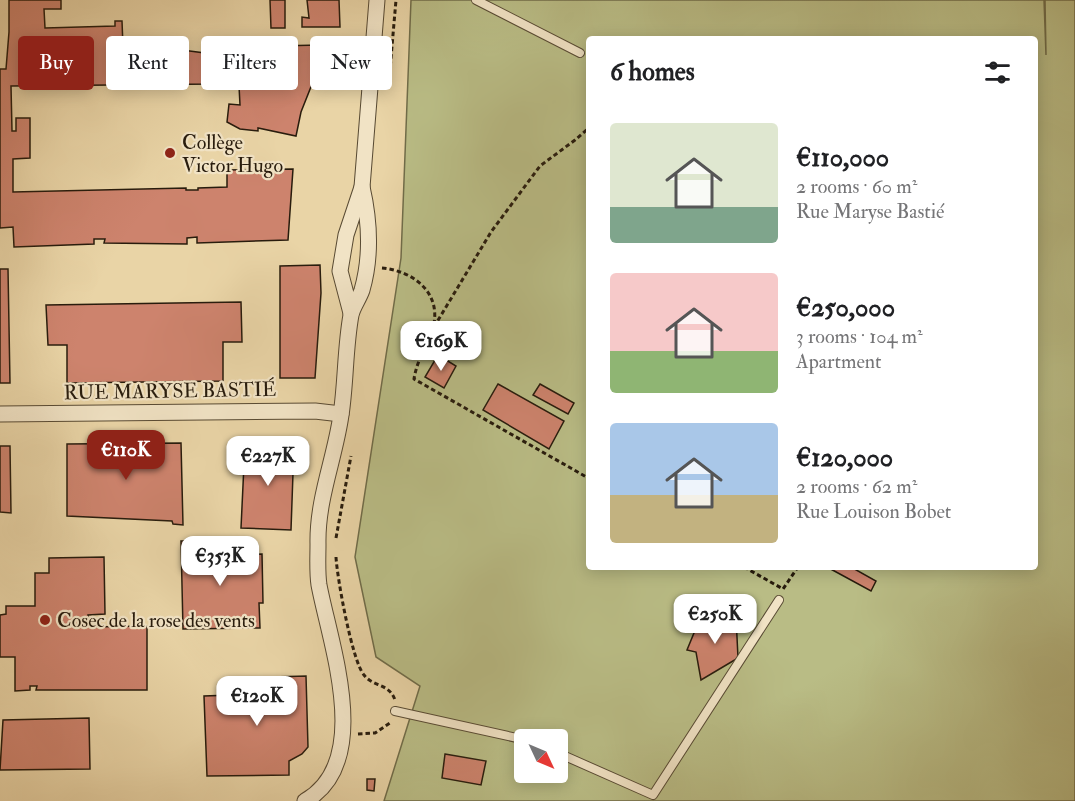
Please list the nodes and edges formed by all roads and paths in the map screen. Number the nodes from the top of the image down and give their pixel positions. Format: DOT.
graph roads {
  1 [pos="377,0"];
  2 [pos="396,0"];
  3 [pos="476,0"];
  4 [pos="392,49"];
  5 [pos="580,53"];
  6 [pos="586,131"];
  7 [pos="362,187"];
  8 [pos="382,259"];
  9 [pos="380,268"];
  10 [pos="378,278"];
  11 [pos="351,313"];
  12 [pos="432,330"];
  13 [pos="0,414"];
  14 [pos="341,414"];
  15 [pos="353,447"];
  16 [pos="586,477"];
  17 [pos="749,570"];
  18 [pos="796,570"];
  19 [pos="779,600"];
  20 [pos="396,711"];
  21 [pos="341,734"];
  22 [pos="514,737"];
  23 [pos="568,758"];
  24 [pos="651,798"];
  25 [pos="305,801"];
  1 -- 7 [label="street"];
  2 -- 4 [label="path"];
  3 -- 5 [label="lane"];
  6 -- 12 [label="path"];
  7 -- 11 [label="street"];
  7 -- 11 [label="street"];
  8 -- 9 [label="path"];
  9 -- 10 [label="path"];
  9 -- 12 [label="path"];
  11 -- 14 [label="street"];
  12 -- 16 [label="path"];
  13 -- 14 [label="street, RUE MARYSE BASTIÉ"];
  14 -- 21 [label="street"];
  15 -- 20 [label="path"];
  17 -- 18 [label="path"];
  19 -- 24 [label="lane"];
  20 -- 21 [label="path"];
  20 -- 22 [label="lane"];
  21 -- 25 [label="street"];
  23 -- 24 [label="lane"];
}
